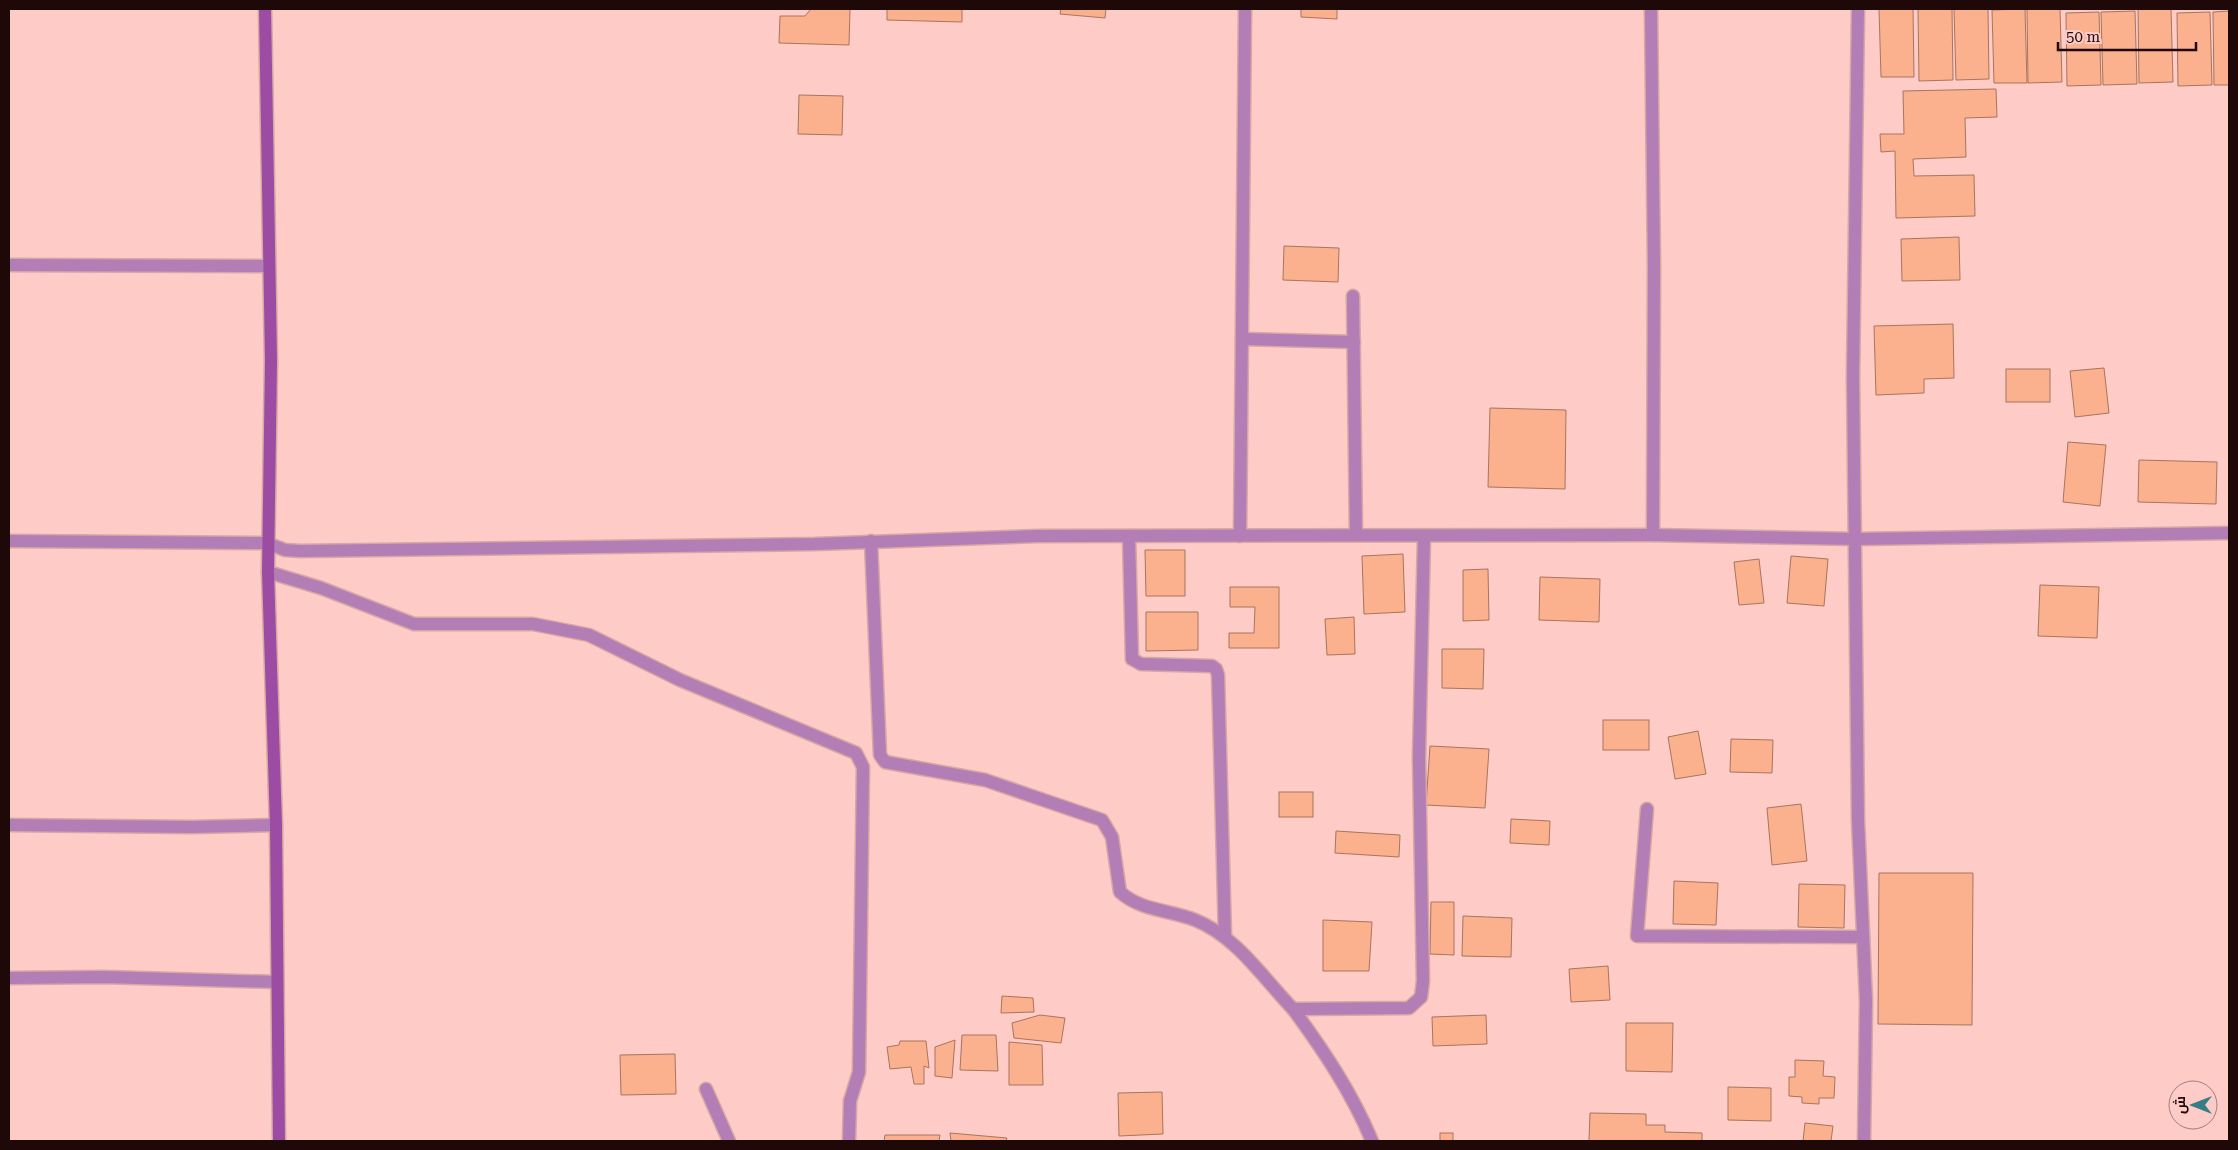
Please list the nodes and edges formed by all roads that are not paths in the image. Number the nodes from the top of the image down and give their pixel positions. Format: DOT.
graph roads {
  1 [pos="265,9"];
  2 [pos="1245,9"];
  3 [pos="1651,9"];
  4 [pos="1858,9"];
  5 [pos="9,265"];
  6 [pos="269,266"];
  7 [pos="1353,296"];
  8 [pos="1242,339"];
  9 [pos="1354,342"];
  10 [pos="2229,533"];
  11 [pos="1356,535"];
  12 [pos="1653,535"];
  13 [pos="1240,536"];
  14 [pos="1129,537"];
  15 [pos="1424,537"];
  16 [pos="1856,539"];
  17 [pos="9,541"];
  18 [pos="871,541"];
  19 [pos="267,543"];
  20 [pos="268,572"];
  21 [pos="1647,809"];
  22 [pos="9,825"];
  23 [pos="276,825"];
  24 [pos="1225,937"];
  25 [pos="1863,937"];
  26 [pos="9,978"];
  27 [pos="276,982"];
  28 [pos="1293,1009"];
  29 [pos="706,1089"];
  30 [pos="280,1141"];
  31 [pos="729,1141"];
  32 [pos="849,1141"];
  33 [pos="1372,1141"];
  34 [pos="1864,1141"];
  1 -- 6 [label="main road"];
  2 -- 8 [label="street"];
  3 -- 12 [label="street"];
  4 -- 16 [label="street"];
  5 -- 6 [label="street"];
  6 -- 19 [label="main road"];
  7 -- 9 [label="street"];
  8 -- 9 [label="street"];
  8 -- 13 [label="street"];
  9 -- 11 [label="street"];
  10 -- 16 [label="street"];
  11 -- 13 [label="street"];
  11 -- 15 [label="street"];
  12 -- 15 [label="street"];
  12 -- 16 [label="street"];
  13 -- 14 [label="street"];
  14 -- 18 [label="street"];
  14 -- 24 [label="street"];
  15 -- 28 [label="street"];
  16 -- 25 [label="street"];
  17 -- 19 [label="street"];
  18 -- 19 [label="street"];
  18 -- 24 [label="street"];
  19 -- 20 [label="main road"];
  20 -- 23 [label="main road"];
  20 -- 32 [label="street"];
  21 -- 25 [label="street"];
  22 -- 23 [label="street"];
  23 -- 27 [label="main road"];
  24 -- 28 [label="street"];
  25 -- 34 [label="street"];
  26 -- 27 [label="street"];
  27 -- 30 [label="main road"];
  28 -- 33 [label="street"];
  29 -- 31 [label="street"];
}
